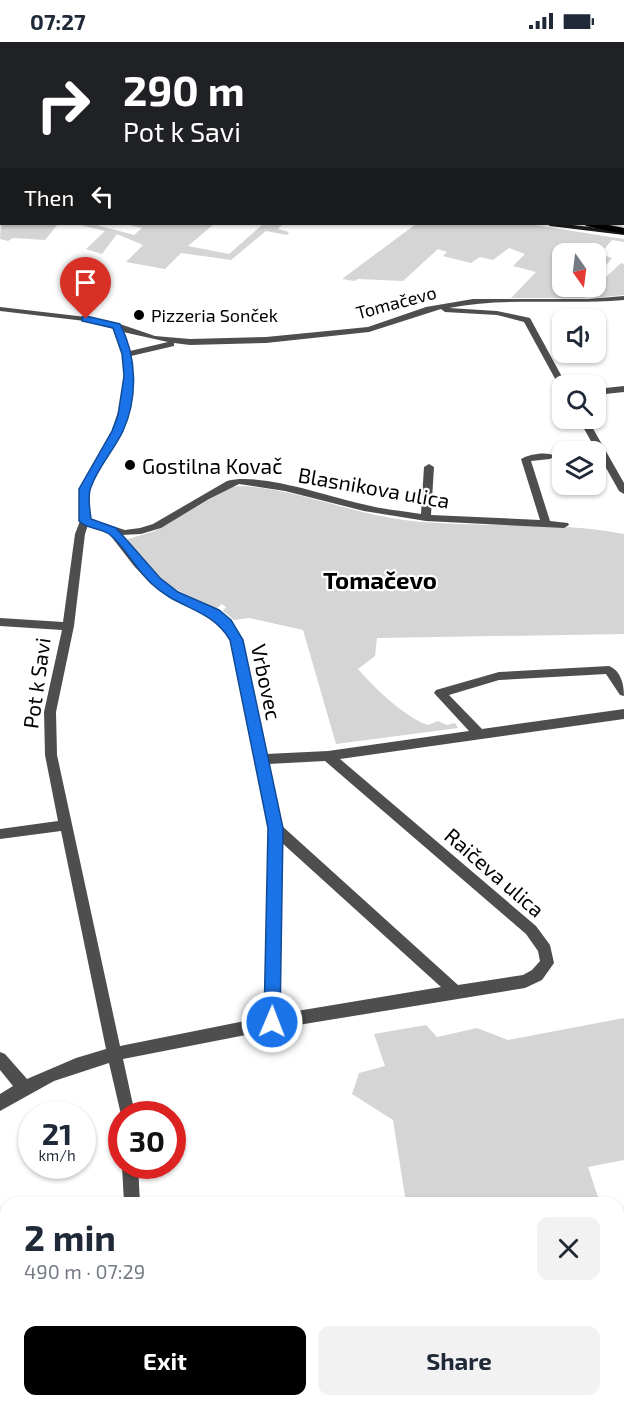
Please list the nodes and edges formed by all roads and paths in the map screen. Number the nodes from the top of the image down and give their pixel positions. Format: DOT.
graph roads {
  1 [pos="559,225"];
  2 [pos="594,225"];
  3 [pos="624,232"];
  4 [pos="624,298"];
  5 [pos="0,309"];
  6 [pos="429,309"];
  7 [pos="117,326"];
  8 [pos="178,342"];
  9 [pos="127,354"];
  10 [pos="557,375"];
  11 [pos="624,389"];
  12 [pos="606,391"];
  13 [pos="588,429"];
  14 [pos="550,456"];
  15 [pos="429,467"];
  16 [pos="624,491"];
  17 [pos="426,518"];
  18 [pos="85,521"];
  19 [pos="546,525"];
  20 [pos="564,525"];
  21 [pos="112,531"];
  22 [pos="0,622"];
  23 [pos="68,626"];
  24 [pos="624,692"];
  25 [pos="624,714"];
  26 [pos="479,734"];
  27 [pos="328,756"];
  28 [pos="262,759"];
  29 [pos="66,825"];
  30 [pos="276,828"];
  31 [pos="0,834"];
  32 [pos="456,992"];
  33 [pos="272,1022"];
  34 [pos="114,1053"];
  35 [pos="0,1059"];
  36 [pos="23,1086"];
  37 [pos="124,1101"];
  38 [pos="0,1102"];
  39 [pos="131,1179"];
  40 [pos="132,1197"];
  1 -- 3 [label="street"];
  2 -- 3 [label="highway"];
  4 -- 6 [label="street, Tomačevo"];
  5 -- 7 [label="street, Tomačevo"];
  6 -- 8 [label="street, Tomačevo"];
  6 -- 10 [label="street"];
  7 -- 8 [label="street, Tomačevo"];
  7 -- 9 [label="street, Pot k Savi"];
  8 -- 9 [label="street"];
  9 -- 18 [label="street, Pot k Savi"];
  11 -- 12 [label="street"];
  13 -- 16 [label="street"];
  14 -- 19 [label="street"];
  15 -- 17 [label="street"];
  17 -- 19 [label="street, Blasnikova ulica"];
  17 -- 21 [label="street, Blasnikova ulica"];
  18 -- 21 [label="street, Blasnikova ulica"];
  18 -- 23 [label="street, Pot k Savi"];
  19 -- 20 [label="street, Blasnikova ulica"];
  21 -- 28 [label="street, Vrbovec"];
  22 -- 23 [label="street"];
  23 -- 29 [label="street, Pot k Savi"];
  24 -- 26 [label="street"];
  25 -- 26 [label="street"];
  26 -- 27 [label="street"];
  27 -- 28 [label="street"];
  27 -- 32 [label="street, Raičeva ulica"];
  28 -- 30 [label="street, Vrbovec"];
  29 -- 31 [label="street"];
  29 -- 34 [label="street, Pot k Savi"];
  30 -- 32 [label="street"];
  30 -- 33 [label="street, Vrbovec"];
  32 -- 33 [label="street"];
  33 -- 34 [label="street"];
  34 -- 36 [label="street"];
  34 -- 37 [label="street, Pot k Savi"];
  35 -- 36 [label="street"];
  36 -- 38 [label="street"];
  39 -- 40 [label="street"];
}
